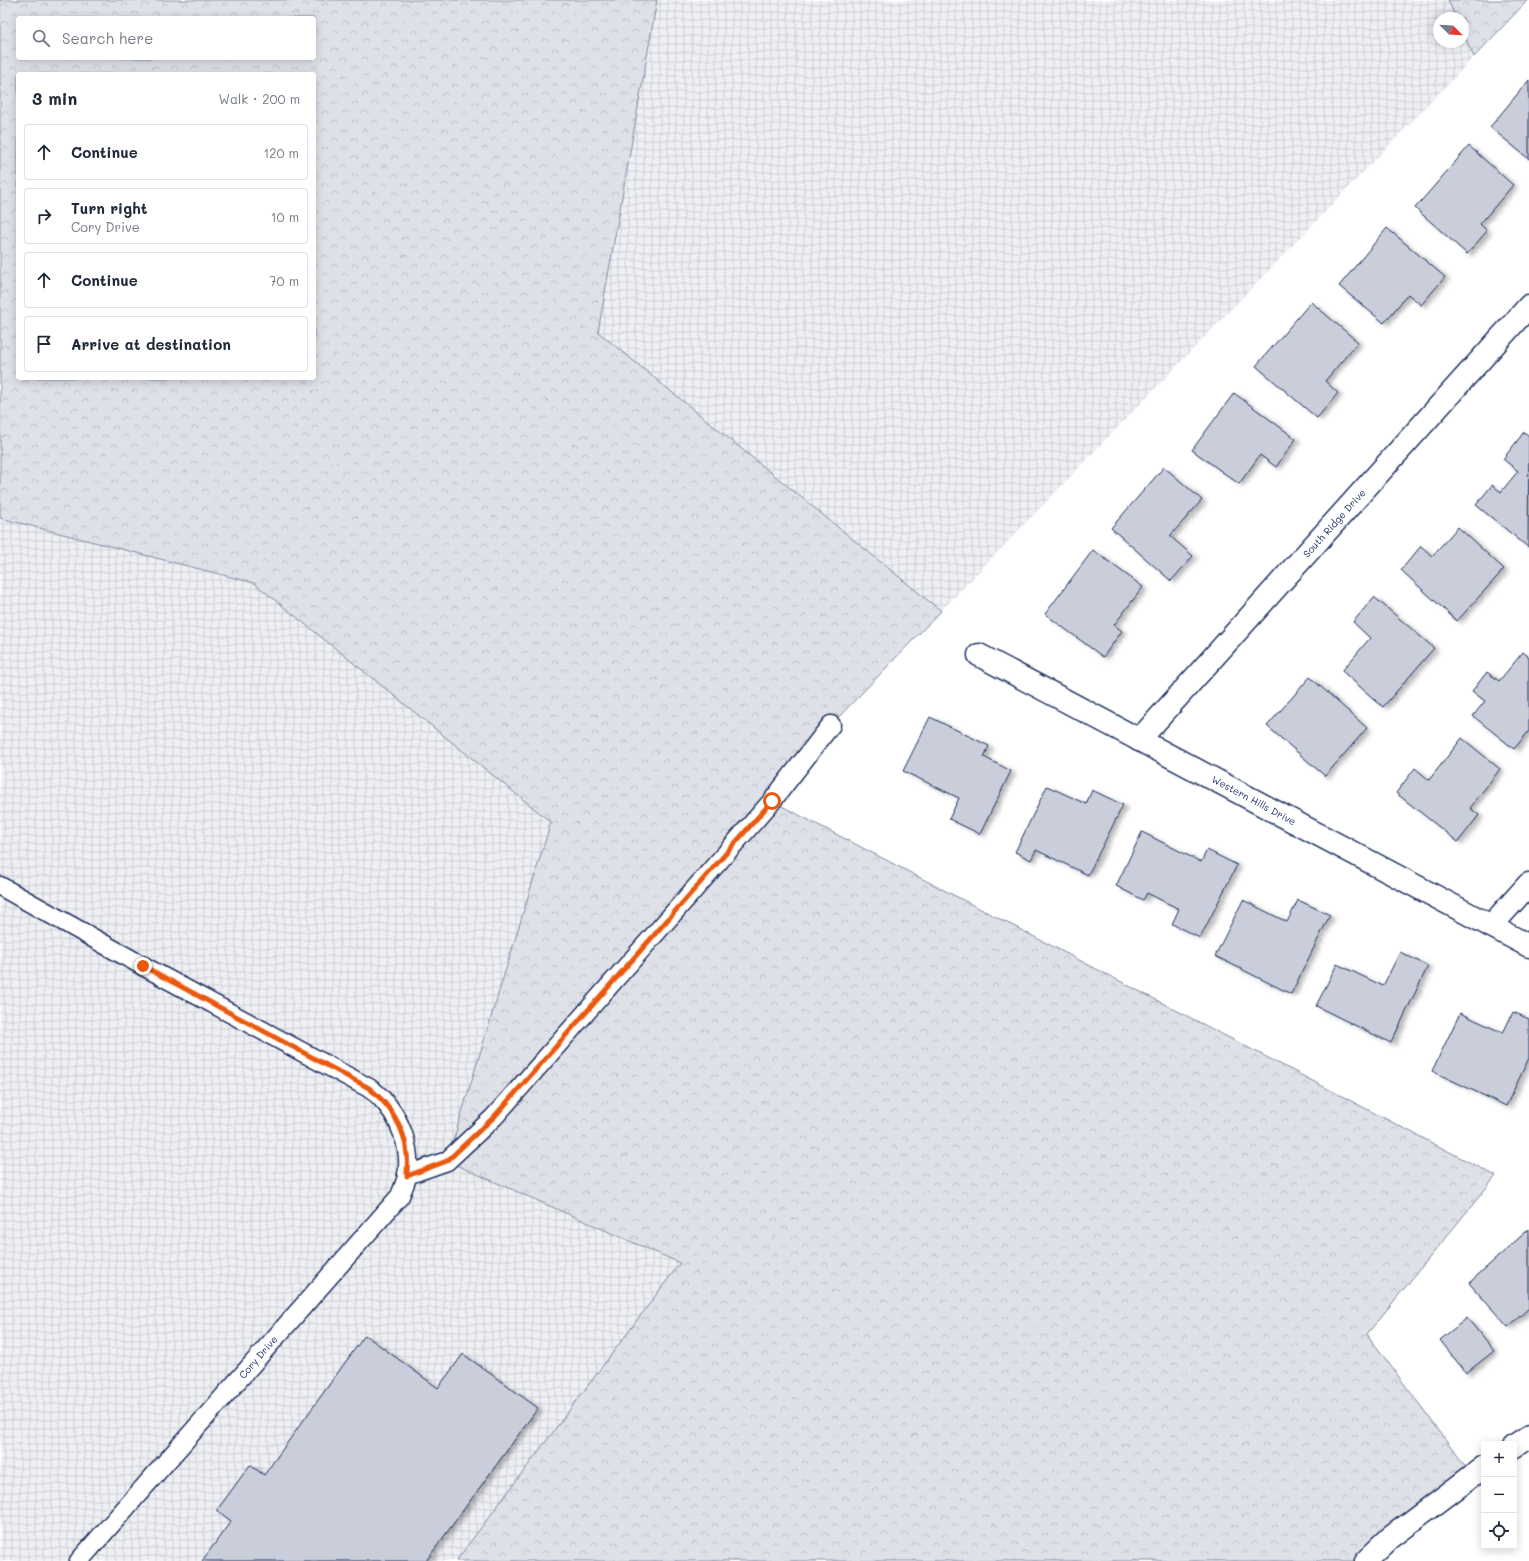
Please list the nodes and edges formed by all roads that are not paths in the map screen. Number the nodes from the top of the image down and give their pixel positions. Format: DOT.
graph roads {
  1 [pos="1529,306"];
  2 [pos="979,655"];
  3 [pos="831,725"];
  4 [pos="1139,740"];
  5 [pos="1529,884"];
  6 [pos="0,886"];
  7 [pos="1491,926"];
  8 [pos="1529,946"];
  9 [pos="407,1176"];
  10 [pos="1529,1436"];
  11 [pos="1517,1445"];
  12 [pos="1481,1469"];
  13 [pos="78,1561"];
  14 [pos="1366,1561"];
  1 -- 4 [label="street, South Ridge Drive"];
  2 -- 4 [label="street, Western Hills Drive"];
  3 -- 9 [label="lane"];
  4 -- 7 [label="street, Western Hills Drive"];
  5 -- 7 [label="street"];
  6 -- 9 [label="lane, Cory Drive"];
  7 -- 8 [label="street, Western Hills Drive"];
  9 -- 13 [label="lane, Cory Drive"];
  10 -- 11 [label="street"];
  12 -- 14 [label="street"];
}
